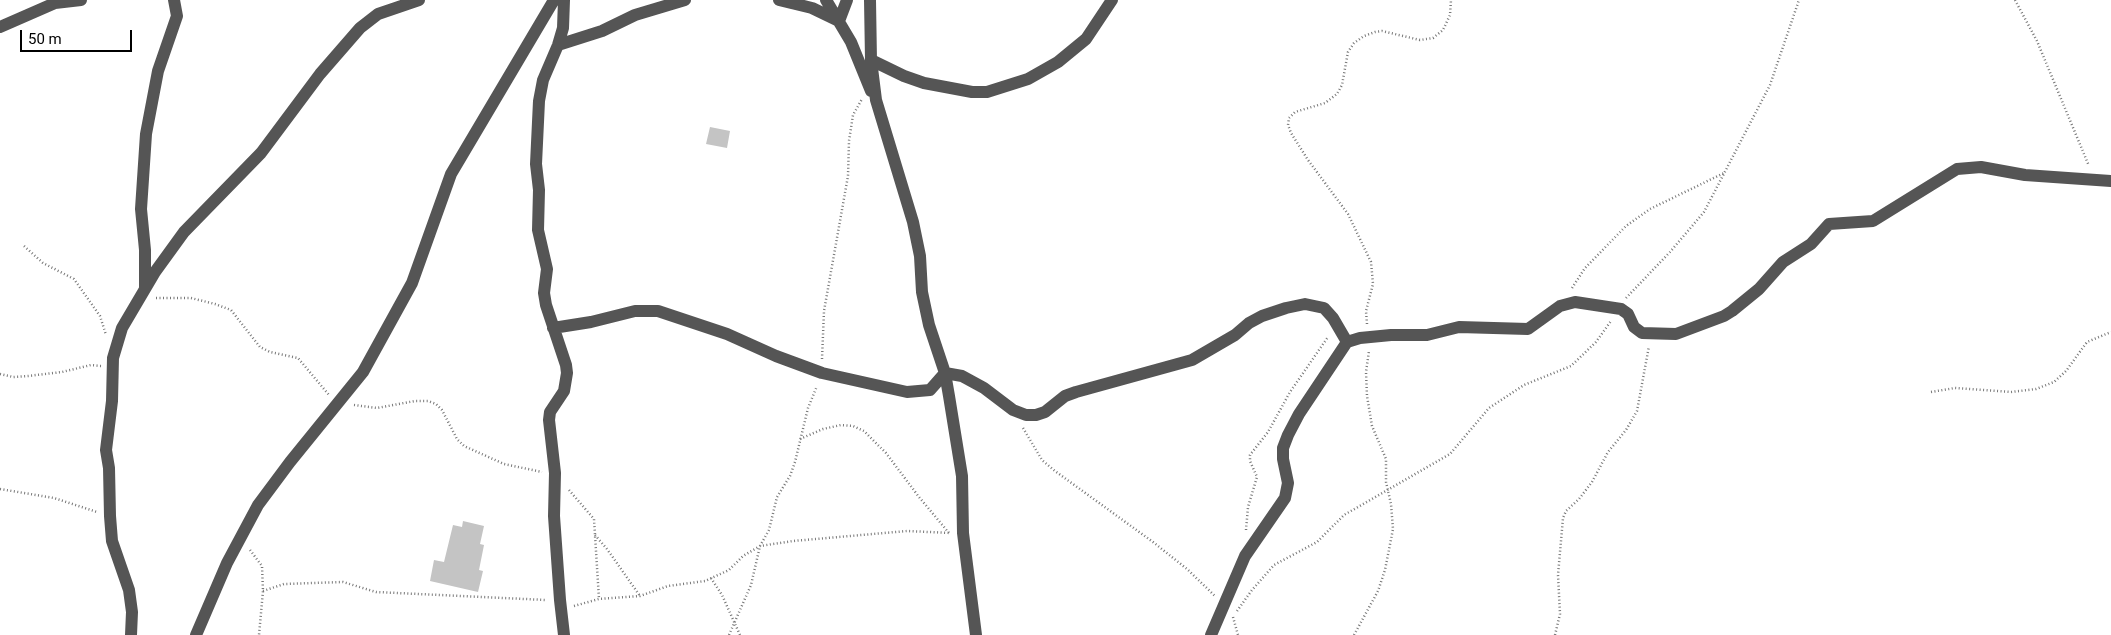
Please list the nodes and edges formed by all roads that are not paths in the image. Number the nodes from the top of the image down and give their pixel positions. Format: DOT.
graph roads {
  1 [pos="81,0"];
  2 [pos="174,0"];
  3 [pos="419,0"];
  4 [pos="554,0"];
  5 [pos="564,0"];
  6 [pos="685,0"];
  7 [pos="779,0"];
  8 [pos="826,0"];
  9 [pos="847,0"];
  10 [pos="870,0"];
  11 [pos="1112,0"];
  12 [pos="839,22"];
  13 [pos="0,27"];
  14 [pos="558,45"];
  15 [pos="871,60"];
  16 [pos="876,100"];
  17 [pos="2111,181"];
  18 [pos="142,293"];
  19 [pos="553,328"];
  20 [pos="1347,342"];
  21 [pos="945,373"];
  22 [pos="131,635"];
  23 [pos="196,635"];
  24 [pos="564,635"];
  25 [pos="976,635"];
  26 [pos="1211,635"];
  1 -- 13 [label="street"];
  2 -- 18 [label="street"];
  3 -- 18 [label="street"];
  4 -- 23 [label="street"];
  5 -- 14 [label="street"];
  6 -- 14 [label="street"];
  7 -- 12 [label="street"];
  8 -- 12 [label="street"];
  9 -- 12 [label="street"];
  10 -- 15 [label="street"];
  11 -- 15 [label="street"];
  12 -- 16 [label="street"];
  14 -- 19 [label="street"];
  15 -- 16 [label="street"];
  16 -- 21 [label="street"];
  17 -- 20 [label="street"];
  18 -- 22 [label="street"];
  19 -- 21 [label="street"];
  19 -- 24 [label="street"];
  20 -- 21 [label="street"];
  20 -- 26 [label="street"];
  21 -- 25 [label="street"];
}
